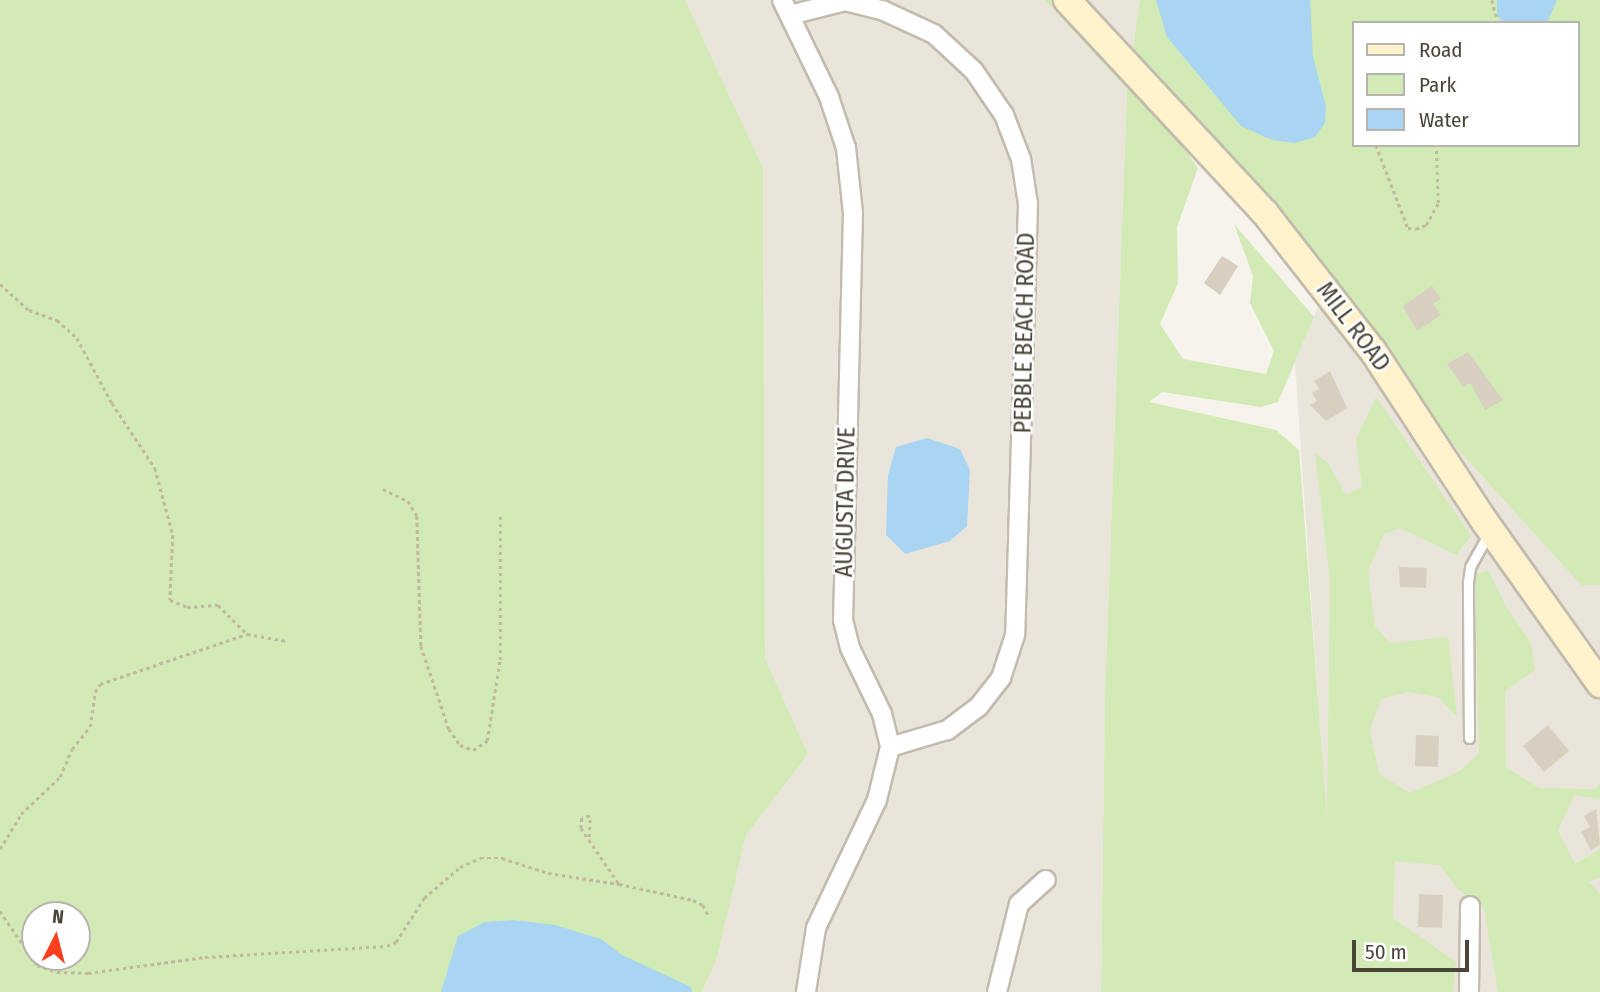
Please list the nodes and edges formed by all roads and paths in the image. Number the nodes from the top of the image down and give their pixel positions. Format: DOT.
graph roads {
  1 [pos="1067,0"];
  2 [pos="1492,0"];
  3 [pos="786,8"];
  4 [pos="1497,21"];
  5 [pos="1377,147"];
  6 [pos="1436,147"];
  7 [pos="0,284"];
  8 [pos="383,489"];
  9 [pos="500,515"];
  10 [pos="1491,530"];
  11 [pos="247,634"];
  12 [pos="286,641"];
  13 [pos="1600,684"];
  14 [pos="1469,738"];
  15 [pos="890,747"];
  16 [pos="589,837"];
  17 [pos="0,849"];
  18 [pos="1046,880"];
  19 [pos="619,884"];
  20 [pos="1470,906"];
  21 [pos="0,911"];
  22 [pos="708,915"];
  23 [pos="806,992"];
  24 [pos="996,992"];
  25 [pos="1469,992"];
  1 -- 10 [label="main road, MILL ROAD"];
  2 -- 4 [label="path"];
  3 -- 15 [label="street, AUGUSTA DRIVE"];
  3 -- 15 [label="street, PEBBLE BEACH ROAD"];
  5 -- 6 [label="path"];
  7 -- 11 [label="path"];
  8 -- 9 [label="path"];
  10 -- 13 [label="main road, MILL ROAD"];
  10 -- 14 [label="lane"];
  11 -- 12 [label="path"];
  11 -- 17 [label="path"];
  15 -- 23 [label="street, AUGUSTA DRIVE"];
  16 -- 16 [label="path"];
  16 -- 19 [label="path"];
  18 -- 24 [label="street"];
  19 -- 21 [label="path"];
  19 -- 22 [label="path"];
  20 -- 25 [label="street"];
}
